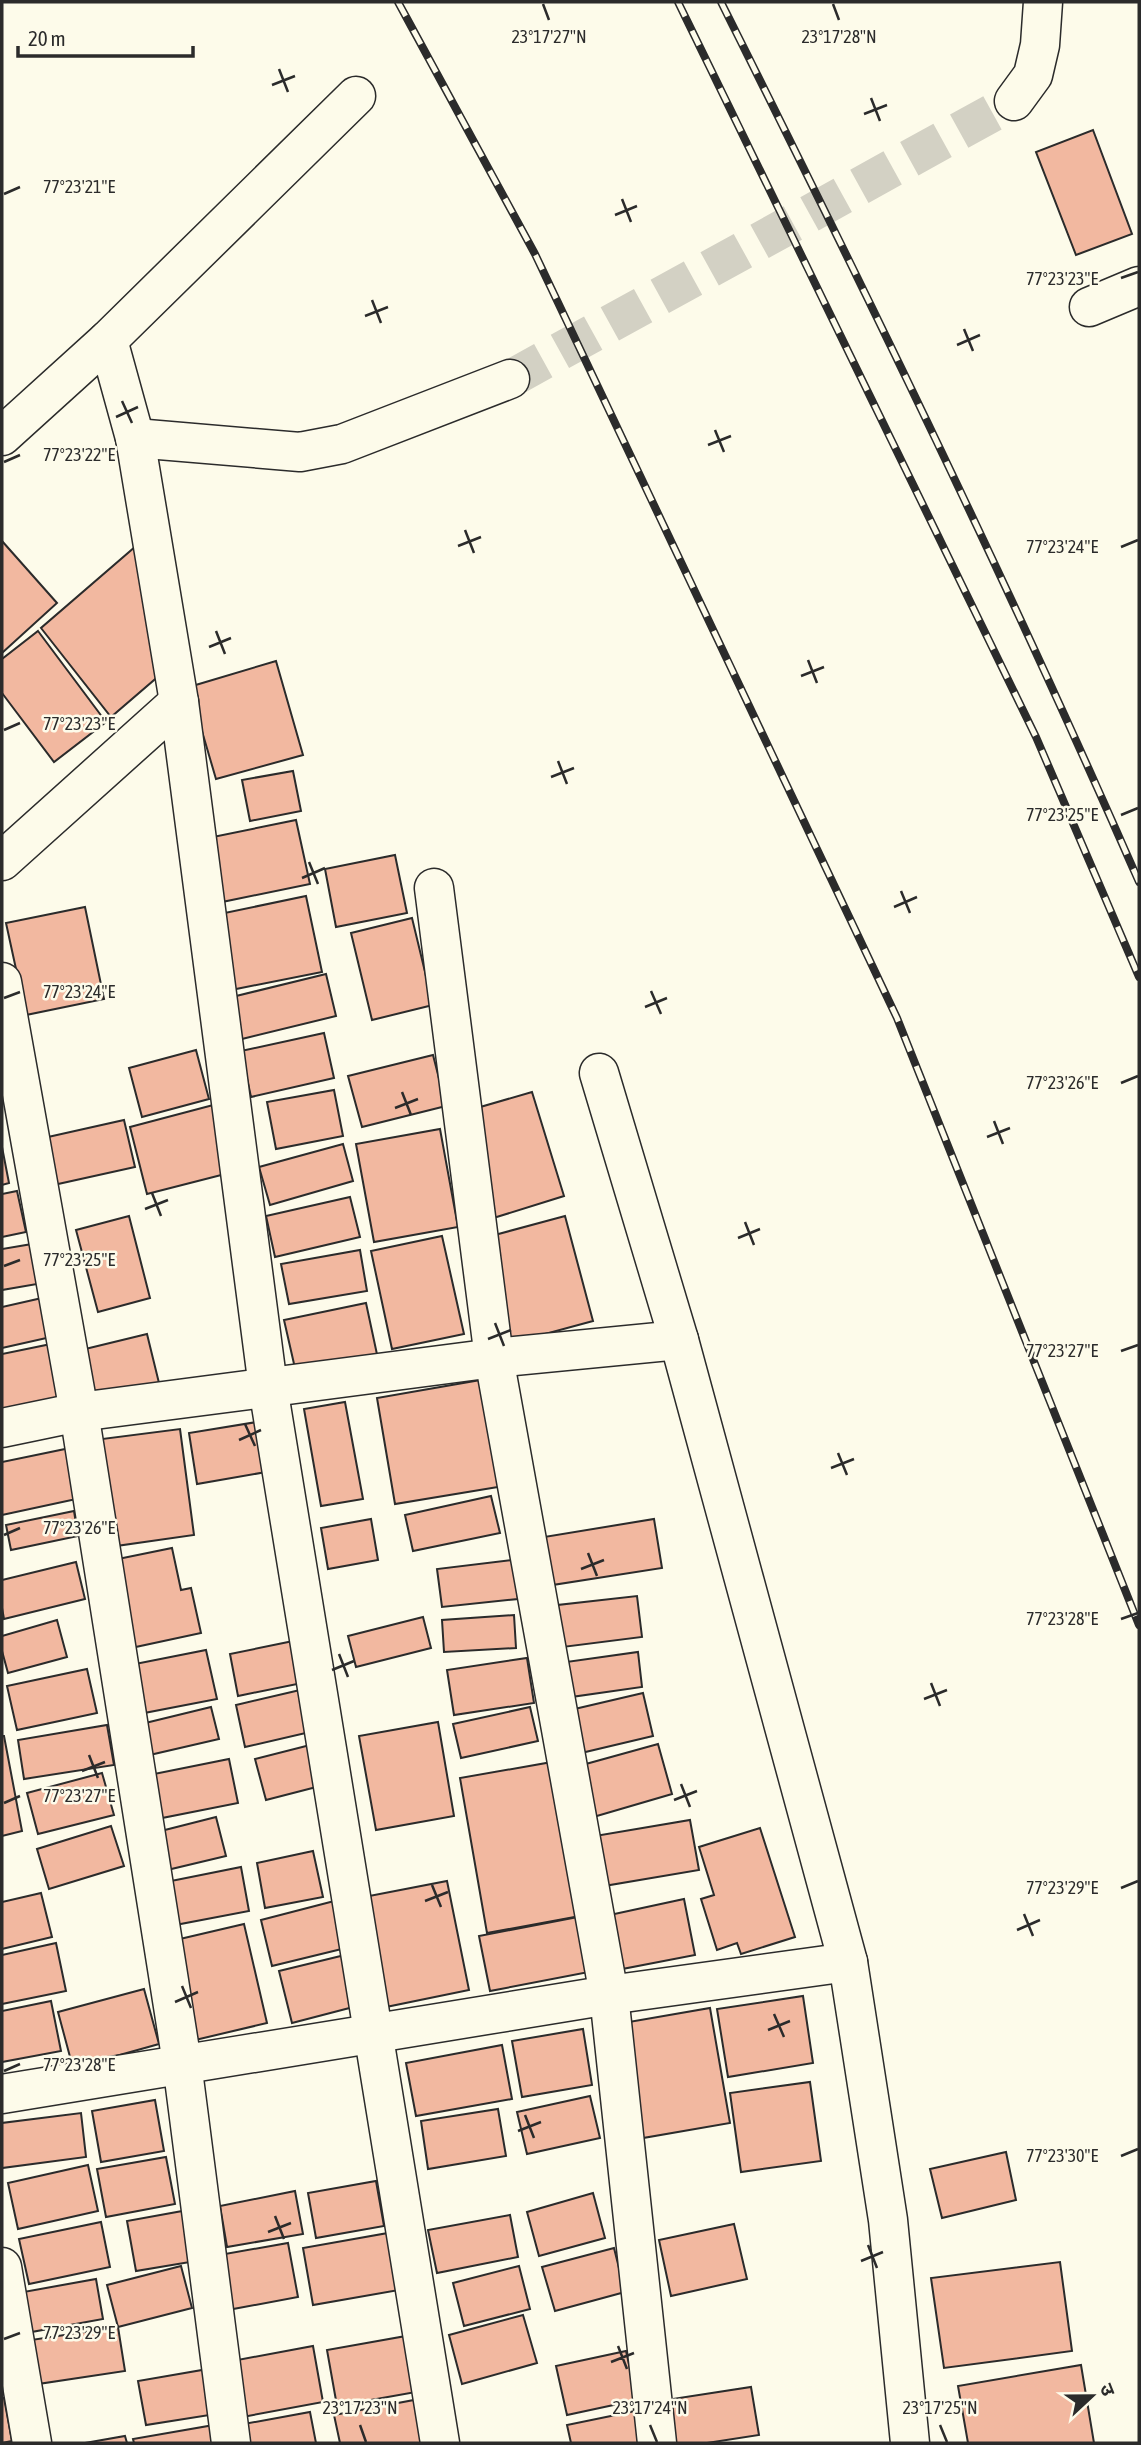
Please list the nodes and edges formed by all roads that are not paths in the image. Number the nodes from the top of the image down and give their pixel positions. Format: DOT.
graph roads {
  1 [pos="1043,2"];
  2 [pos="356,96"];
  3 [pos="1014,101"];
  4 [pos="1139,286"];
  5 [pos="1089,307"];
  6 [pos="108,340"];
  7 [pos="510,379"];
  8 [pos="2,436"];
  9 [pos="135,438"];
  10 [pos="179,702"];
  11 [pos="2,861"];
  12 [pos="433,888"];
  13 [pos="2,982"];
  14 [pos="599,1073"];
  15 [pos="679,1339"];
  16 [pos="494,1358"];
  17 [pos="268,1387"];
  18 [pos="79,1412"];
  19 [pos="2,1428"];
  20 [pos="848,1962"];
  21 [pos="609,1995"];
  22 [pos="373,2032"];
  23 [pos="182,2063"];
  24 [pos="2,2094"];
  25 [pos="2,2267"];
  26 [pos="32,2443"];
  27 [pos="232,2443"];
  28 [pos="440,2443"];
  29 [pos="657,2443"];
  30 [pos="910,2443"];
  1 -- 3 [label="street"];
  2 -- 6 [label="street"];
  4 -- 5 [label="street"];
  6 -- 8 [label="street"];
  6 -- 9 [label="street"];
  7 -- 9 [label="street"];
  9 -- 10 [label="street"];
  10 -- 11 [label="street"];
  10 -- 17 [label="street"];
  12 -- 16 [label="street"];
  13 -- 18 [label="street"];
  14 -- 15 [label="street"];
  15 -- 16 [label="street"];
  15 -- 20 [label="street"];
  16 -- 17 [label="street"];
  16 -- 21 [label="street"];
  17 -- 18 [label="street"];
  17 -- 22 [label="street"];
  18 -- 19 [label="street"];
  18 -- 23 [label="street"];
  20 -- 21 [label="street"];
  20 -- 30 [label="street"];
  21 -- 22 [label="street"];
  21 -- 29 [label="street"];
  22 -- 23 [label="street"];
  22 -- 28 [label="street"];
  23 -- 24 [label="street"];
  23 -- 27 [label="street"];
  25 -- 26 [label="street"];
}
